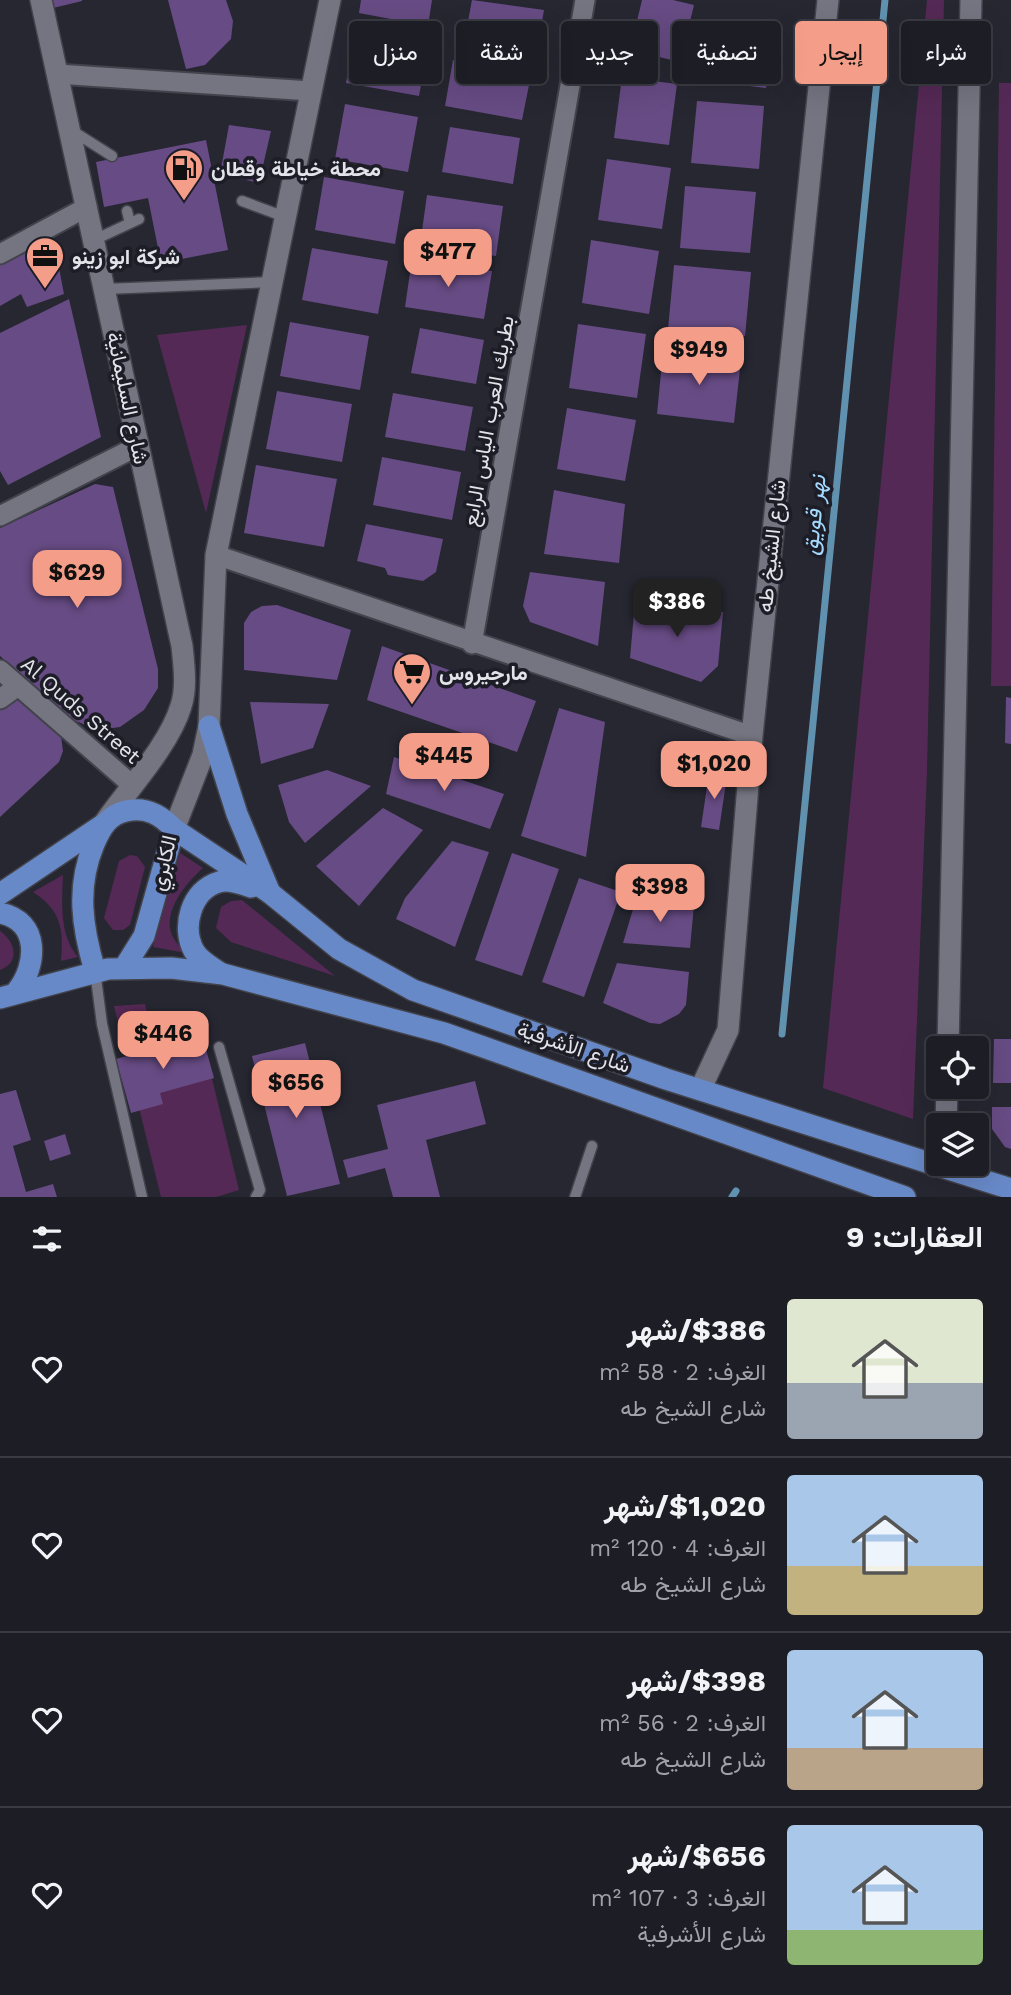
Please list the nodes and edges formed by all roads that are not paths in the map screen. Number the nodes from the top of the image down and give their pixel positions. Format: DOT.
graph roads {
  1 [pos="41,0"];
  2 [pos="330,0"];
  3 [pos="585,0"];
  4 [pos="828,0"];
  5 [pos="971,0"];
  6 [pos="57,74"];
  7 [pos="311,91"];
  8 [pos="69,129"];
  9 [pos="112,156"];
  10 [pos="242,201"];
  11 [pos="87,207"];
  12 [pos="127,211"];
  13 [pos="285,217"];
  14 [pos="94,240"];
  15 [pos="0,254"];
  16 [pos="272,282"];
  17 [pos="104,289"];
  18 [pos="138,446"];
  19 [pos="2,511"];
  20 [pos="216,555"];
  21 [pos="472,644"];
  22 [pos="0,670"];
  23 [pos="18,686"];
  24 [pos="0,699"];
  25 [pos="209,726"];
  26 [pos="752,736"];
  27 [pos="131,784"];
  28 [pos="101,826"];
  29 [pos="174,829"];
  30 [pos="270,893"];
  31 [pos="0,894"];
  32 [pos="0,913"];
  33 [pos="124,968"];
  34 [pos="95,971"];
  35 [pos="223,974"];
  36 [pos="8,995"];
  37 [pos="948,1036"];
  38 [pos="219,1047"];
  39 [pos="701,1088"];
  40 [pos="592,1146"];
  41 [pos="926,1161"];
  42 [pos="973,1176"];
  43 [pos="1011,1189"];
  44 [pos="142,1197"];
  45 [pos="256,1197"];
  46 [pos="575,1197"];
  47 [pos="905,1197"];
  1 -- 6 [label="main road, شارع السليمانية"];
  2 -- 7 [label="main road"];
  3 -- 21 [label="street, بطريك العرب الياس الرابع"];
  4 -- 26 [label="main road, شارع الشيخ طه"];
  5 -- 37 [label="main road"];
  6 -- 7 [label="street"];
  6 -- 8 [label="main road, شارع السليمانية"];
  7 -- 13 [label="main road"];
  8 -- 9 [label="lane"];
  8 -- 11 [label="main road, شارع السليمانية"];
  10 -- 13 [label="lane"];
  11 -- 14 [label="main road, شارع السليمانية"];
  11 -- 15 [label="street"];
  12 -- 14 [label="lane"];
  13 -- 16 [label="main road"];
  14 -- 17 [label="main road, شارع السليمانية"];
  16 -- 17 [label="lane"];
  16 -- 20 [label="main road"];
  17 -- 18 [label="main road, شارع السليمانية"];
  18 -- 19 [label="street"];
  18 -- 27 [label="main road, شارع السليمانية"];
  20 -- 21 [label="street"];
  20 -- 25 [label="main road"];
  21 -- 26 [label="street"];
  22 -- 23 [label="street, Al Quds Street"];
  23 -- 24 [label="street"];
  23 -- 27 [label="street, Al Quds Street"];
  25 -- 29 [label="main road"];
  25 -- 30 [label="main road"];
  26 -- 39 [label="main road, شارع الشيخ طه"];
  27 -- 28 [label="main road, شارع السليمانية"];
  28 -- 29 [label="main road, الكابري"];
  28 -- 31 [label="main road, الكابري"];
  28 -- 34 [label="main road"];
  29 -- 30 [label="main road, شارع الأشرفية"];
  29 -- 33 [label="main road, الكابري"];
  30 -- 35 [label="main road"];
  30 -- 39 [label="main road, شارع الأشرفية"];
  32 -- 36 [label="main road"];
  33 -- 34 [label="main road"];
  33 -- 35 [label="main road, شارع الأشرفية"];
  34 -- 36 [label="main road"];
  34 -- 44 [label="lane"];
  35 -- 47 [label="main road, شارع الأشرفية"];
  38 -- 45 [label="lane"];
  39 -- 41 [label="main road, شارع الأشرفية"];
  40 -- 46 [label="lane"];
  42 -- 43 [label="main road, شارع الأشرفية"];
}
